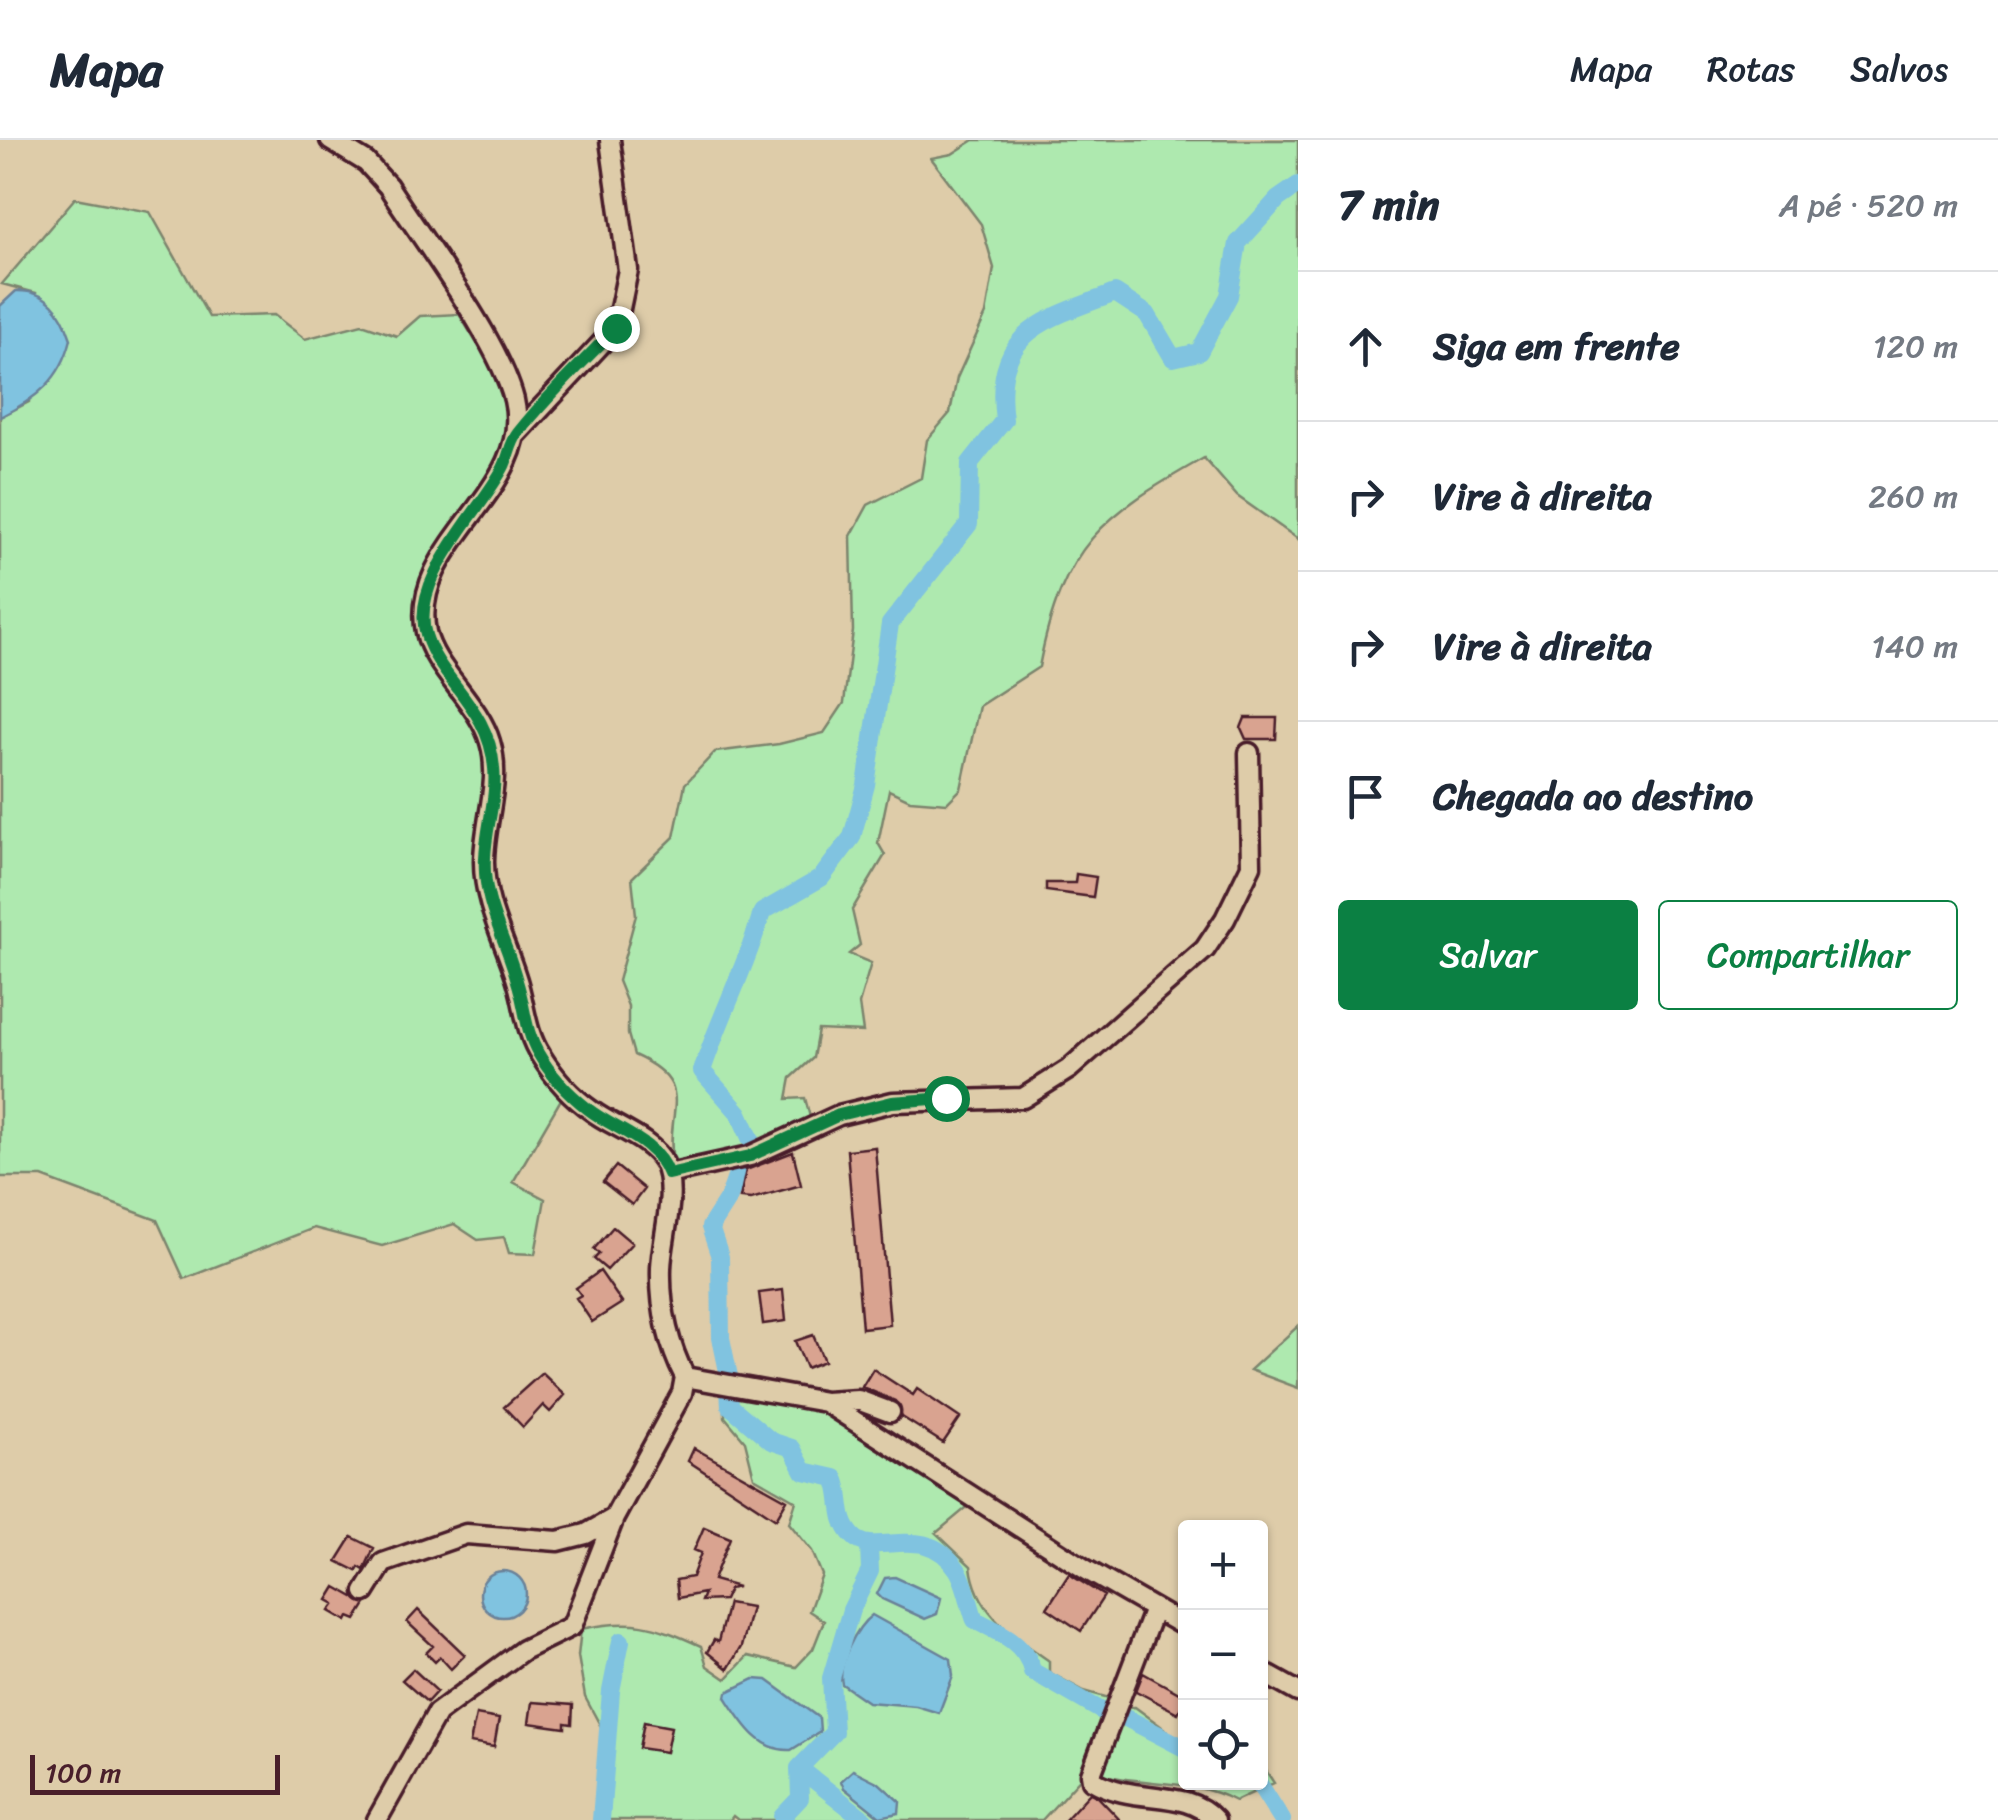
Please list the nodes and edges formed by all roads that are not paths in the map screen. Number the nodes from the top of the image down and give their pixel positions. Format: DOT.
graph roads {
  1 [pos="330,140"];
  2 [pos="610,140"];
  3 [pos="515,436"];
  4 [pos="1249,753"];
  5 [pos="668,1174"];
  6 [pos="686,1377"];
  7 [pos="825,1402"];
  8 [pos="890,1412"];
  9 [pos="614,1518"];
  10 [pos="365,1592"];
  11 [pos="1154,1609"];
  12 [pos="1178,1622"];
  13 [pos="1268,1675"];
  14 [pos="1298,1692"];
  15 [pos="377,1820"];
  16 [pos="1215,1820"];
  1 -- 3 [label="street"];
  2 -- 3 [label="street"];
  3 -- 5 [label="street"];
  4 -- 5 [label="street"];
  5 -- 6 [label="street"];
  6 -- 7 [label="street"];
  6 -- 9 [label="street"];
  7 -- 8 [label="street"];
  7 -- 11 [label="street"];
  9 -- 10 [label="street"];
  9 -- 15 [label="street"];
  11 -- 12 [label="street"];
  11 -- 16 [label="street"];
  13 -- 14 [label="street"];
}
